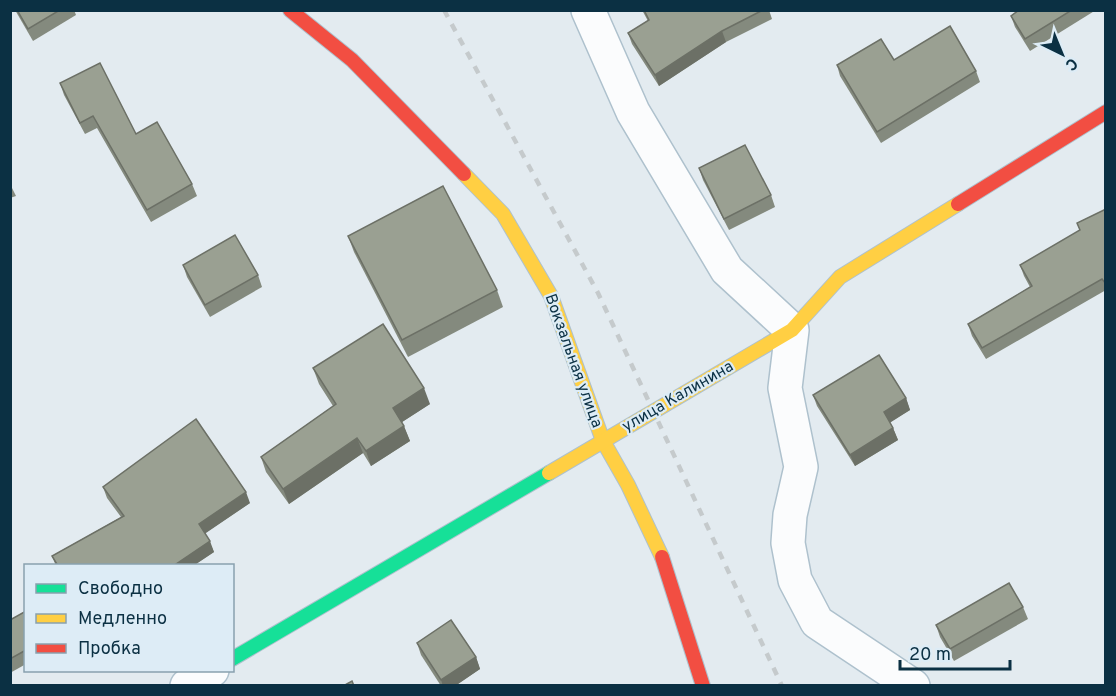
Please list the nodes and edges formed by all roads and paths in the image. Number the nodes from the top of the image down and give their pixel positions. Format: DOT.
graph roads {
  1 [pos="290,10"];
  2 [pos="588,10"];
  3 [pos="1106,112"];
  4 [pos="792,330"];
  5 [pos="603,441"];
  6 [pos="234,658"];
  7 [pos="209,672"];
  8 [pos="187,686"];
  9 [pos="703,686"];
  10 [pos="913,686"];
  1 -- 5 [label="street, Вокзальная улица"];
  2 -- 4 [label="street"];
  3 -- 4 [label="street, улица Калинина"];
  4 -- 5 [label="street, улица Калинина"];
  4 -- 10 [label="street"];
  5 -- 6 [label="street, улица Калинина"];
  5 -- 9 [label="street, Вокзальная улица"];
  7 -- 8 [label="street"];
}
